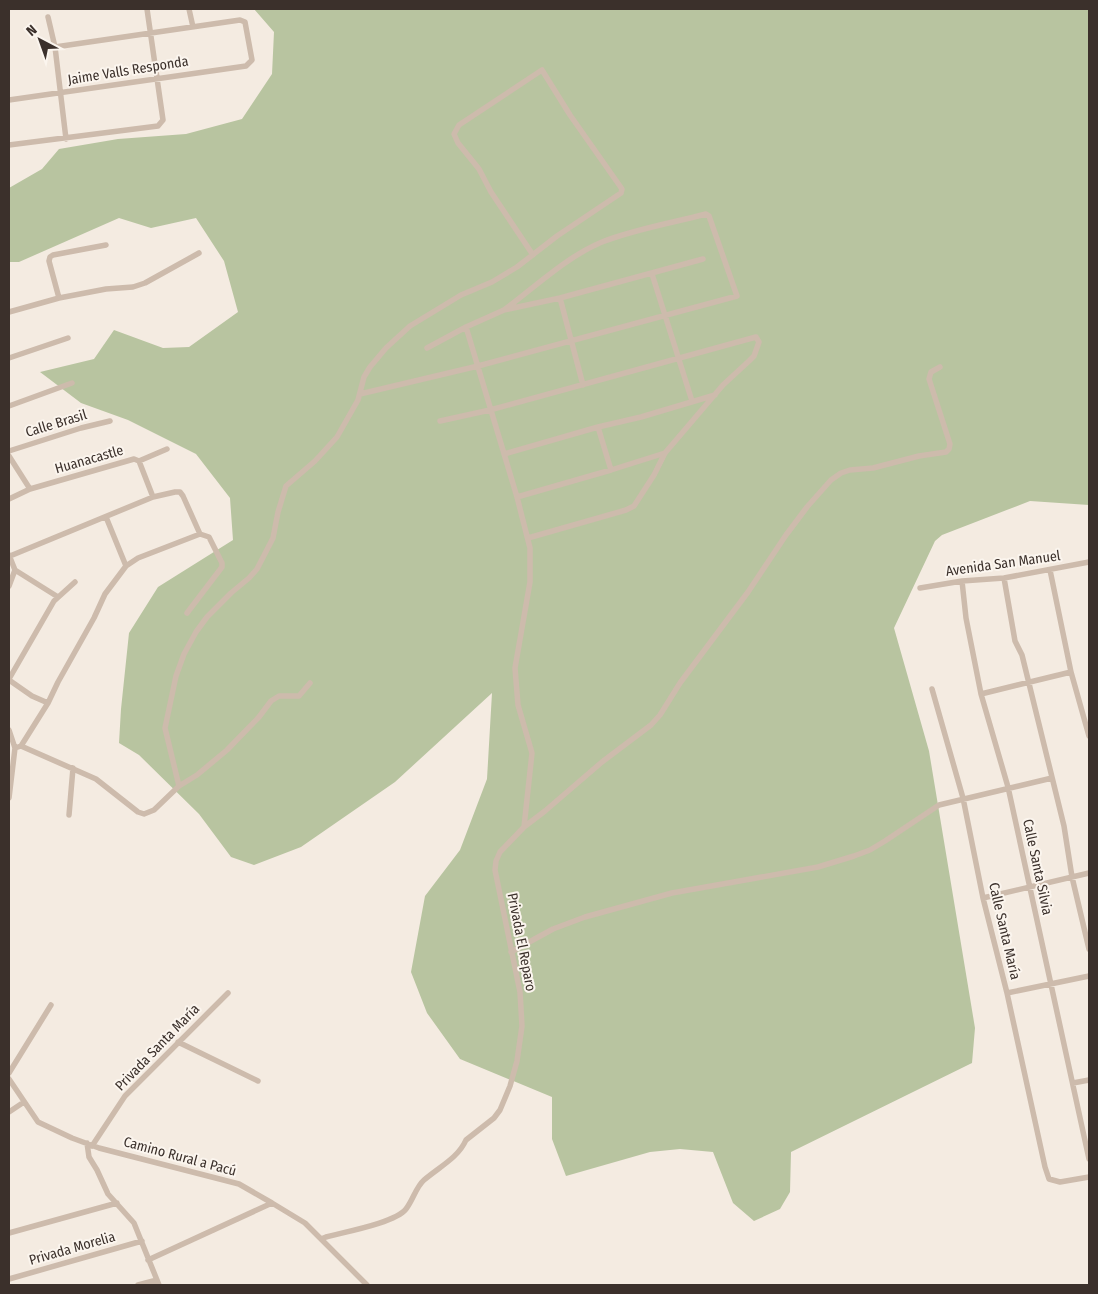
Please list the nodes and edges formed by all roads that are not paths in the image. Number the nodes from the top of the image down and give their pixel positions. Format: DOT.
graph roads {
  1 [pos="147,9"];
  2 [pos="190,9"];
  3 [pos="48,17"];
  4 [pos="193,27"];
  5 [pos="150,34"];
  6 [pos="56,47"];
  7 [pos="157,78"];
  8 [pos="62,93"];
  9 [pos="9,100"];
  10 [pos="66,138"];
  11 [pos="9,146"];
  12 [pos="106,245"];
  13 [pos="199,253"];
  14 [pos="533,255"];
  15 [pos="703,259"];
  16 [pos="652,274"];
  17 [pos="59,298"];
  18 [pos="560,298"];
  19 [pos="504,310"];
  20 [pos="9,312"];
  21 [pos="666,316"];
  22 [pos="466,327"];
  23 [pos="68,338"];
  24 [pos="572,341"];
  25 [pos="427,348"];
  26 [pos="9,358"];
  27 [pos="679,359"];
  28 [pos="478,366"];
  29 [pos="940,367"];
  30 [pos="72,383"];
  31 [pos="583,385"];
  32 [pos="360,394"];
  33 [pos="715,394"];
  34 [pos="692,400"];
  35 [pos="9,406"];
  36 [pos="490,410"];
  37 [pos="110,421"];
  38 [pos="440,421"];
  39 [pos="598,427"];
  40 [pos="167,449"];
  41 [pos="9,451"];
  42 [pos="665,453"];
  43 [pos="504,454"];
  44 [pos="9,456"];
  45 [pos="138,461"];
  46 [pos="611,470"];
  47 [pos="30,490"];
  48 [pos="517,497"];
  49 [pos="154,498"];
  50 [pos="9,499"];
  51 [pos="106,517"];
  52 [pos="200,534"];
  53 [pos="528,538"];
  54 [pos="9,555"];
  55 [pos="1089,562"];
  56 [pos="126,566"];
  57 [pos="15,570"];
  58 [pos="1050,570"];
  59 [pos="1004,578"];
  60 [pos="962,581"];
  61 [pos="75,582"];
  62 [pos="9,586"];
  63 [pos="920,588"];
  64 [pos="58,596"];
  65 [pos="187,613"];
  66 [pos="1071,672"];
  67 [pos="9,680"];
  68 [pos="1027,682"];
  69 [pos="310,683"];
  70 [pos="932,689"];
  71 [pos="981,694"];
  72 [pos="48,703"];
  73 [pos="9,730"];
  74 [pos="1089,736"];
  75 [pos="18,747"];
  76 [pos="73,768"];
  77 [pos="1052,778"];
  78 [pos="179,786"];
  79 [pos="1008,788"];
  80 [pos="9,798"];
  81 [pos="963,798"];
  82 [pos="69,815"];
  83 [pos="524,827"];
  84 [pos="1089,873"];
  85 [pos="1072,877"];
  86 [pos="1030,888"];
  87 [pos="983,898"];
  88 [pos="1089,948"];
  89 [pos="511,952"];
  90 [pos="1089,976"];
  91 [pos="1051,984"];
  92 [pos="228,993"];
  93 [pos="1007,993"];
  94 [pos="51,1005"];
  95 [pos="178,1042"];
  96 [pos="9,1073"];
  97 [pos="9,1079"];
  98 [pos="1089,1080"];
  99 [pos="258,1081"];
  100 [pos="1073,1083"];
  101 [pos="24,1102"];
  102 [pos="9,1112"];
  103 [pos="89,1145"];
  104 [pos="1089,1158"];
  105 [pos="1089,1177"];
  106 [pos="117,1203"];
  107 [pos="272,1203"];
  108 [pos="9,1233"];
  109 [pos="321,1239"];
  110 [pos="142,1241"];
  111 [pos="148,1260"];
  112 [pos="9,1279"];
  113 [pos="158,1283"];
  114 [pos="138,1285"];
  115 [pos="367,1285"];
  1 -- 5 [label="street"];
  2 -- 4 [label="street"];
  3 -- 6 [label="street"];
  4 -- 5 [label="street"];
  4 -- 7 [label="street, Jaime Valls Responda"];
  5 -- 6 [label="street"];
  5 -- 7 [label="street"];
  6 -- 8 [label="street"];
  7 -- 8 [label="street, Jaime Valls Responda"];
  7 -- 10 [label="street"];
  8 -- 9 [label="street, Jaime Valls Responda"];
  8 -- 10 [label="street"];
  10 -- 11 [label="street"];
  12 -- 17 [label="street"];
  13 -- 17 [label="street"];
  14 -- 14 [label="street"];
  14 -- 32 [label="street"];
  15 -- 16 [label="street"];
  16 -- 18 [label="street"];
  16 -- 21 [label="street"];
  17 -- 20 [label="street"];
  18 -- 19 [label="street"];
  18 -- 24 [label="street"];
  19 -- 21 [label="street"];
  19 -- 22 [label="street"];
  21 -- 24 [label="street"];
  21 -- 27 [label="street"];
  22 -- 25 [label="street"];
  22 -- 28 [label="street"];
  23 -- 26 [label="street"];
  24 -- 28 [label="street"];
  24 -- 31 [label="street"];
  27 -- 31 [label="street"];
  27 -- 33 [label="street"];
  27 -- 34 [label="street"];
  28 -- 32 [label="street"];
  28 -- 36 [label="street"];
  29 -- 83 [label="street, Privada El Reparo"];
  30 -- 35 [label="street"];
  31 -- 36 [label="street"];
  32 -- 78 [label="street"];
  33 -- 34 [label="street"];
  33 -- 42 [label="street"];
  34 -- 39 [label="street"];
  36 -- 38 [label="street"];
  36 -- 43 [label="street"];
  37 -- 41 [label="street, Calle Brasil"];
  39 -- 43 [label="street"];
  39 -- 46 [label="street"];
  40 -- 45 [label="street"];
  42 -- 46 [label="street"];
  42 -- 53 [label="street"];
  43 -- 48 [label="street"];
  44 -- 47 [label="street"];
  45 -- 47 [label="street, Huanacastle"];
  45 -- 49 [label="street, Huanacastle"];
  46 -- 48 [label="street"];
  47 -- 50 [label="street, Huanacastle"];
  48 -- 53 [label="street"];
  49 -- 51 [label="street"];
  49 -- 52 [label="street"];
  51 -- 54 [label="street"];
  51 -- 56 [label="street"];
  52 -- 56 [label="street"];
  52 -- 65 [label="street"];
  53 -- 83 [label="street"];
  54 -- 57 [label="street"];
  55 -- 58 [label="street, Avenida San Manuel"];
  56 -- 72 [label="street"];
  57 -- 62 [label="street"];
  57 -- 64 [label="street"];
  58 -- 59 [label="street, Avenida San Manuel"];
  58 -- 66 [label="street"];
  59 -- 60 [label="street, Avenida San Manuel"];
  59 -- 68 [label="street"];
  60 -- 63 [label="street, Avenida San Manuel"];
  60 -- 71 [label="street, Calle Santa Silvia"];
  61 -- 64 [label="street"];
  64 -- 67 [label="street"];
  66 -- 68 [label="street"];
  66 -- 74 [label="street"];
  67 -- 72 [label="street"];
  68 -- 71 [label="street"];
  68 -- 77 [label="street"];
  69 -- 78 [label="street"];
  70 -- 81 [label="street, Calle Santa María"];
  71 -- 79 [label="street, Calle Santa Silvia"];
  72 -- 75 [label="street"];
  73 -- 75 [label="street"];
  75 -- 76 [label="street"];
  75 -- 80 [label="street"];
  76 -- 78 [label="street"];
  76 -- 82 [label="street"];
  77 -- 79 [label="street"];
  77 -- 85 [label="street"];
  79 -- 81 [label="street"];
  79 -- 86 [label="street, Calle Santa Silvia"];
  81 -- 87 [label="street, Calle Santa María"];
  81 -- 89 [label="street"];
  83 -- 89 [label="street, Privada El Reparo"];
  84 -- 85 [label="street"];
  85 -- 86 [label="street"];
  85 -- 88 [label="street"];
  86 -- 87 [label="street"];
  86 -- 91 [label="street, Calle Santa Silvia"];
  87 -- 93 [label="street, Calle Santa María"];
  89 -- 109 [label="street, Privada El Reparo"];
  90 -- 91 [label="street"];
  91 -- 93 [label="street"];
  91 -- 100 [label="street, Calle Santa Silvia"];
  92 -- 95 [label="street, Privada Santa María"];
  93 -- 105 [label="street, Calle Santa María"];
  94 -- 96 [label="street"];
  95 -- 99 [label="street"];
  95 -- 103 [label="street, Privada Santa María"];
  97 -- 101 [label="street, Camino Rural a Pacú"];
  98 -- 100 [label="street"];
  100 -- 104 [label="street, Calle Santa Silvia"];
  101 -- 102 [label="street"];
  101 -- 103 [label="street, Camino Rural a Pacú"];
  103 -- 106 [label="street"];
  103 -- 107 [label="street, Camino Rural a Pacú"];
  106 -- 108 [label="street"];
  106 -- 110 [label="street"];
  107 -- 109 [label="street, Camino Rural a Pacú"];
  107 -- 111 [label="street"];
  109 -- 115 [label="street, Camino Rural a Pacú"];
  110 -- 111 [label="street"];
  110 -- 112 [label="street, Privada Morelia"];
  111 -- 113 [label="street"];
  113 -- 114 [label="street"];
}
